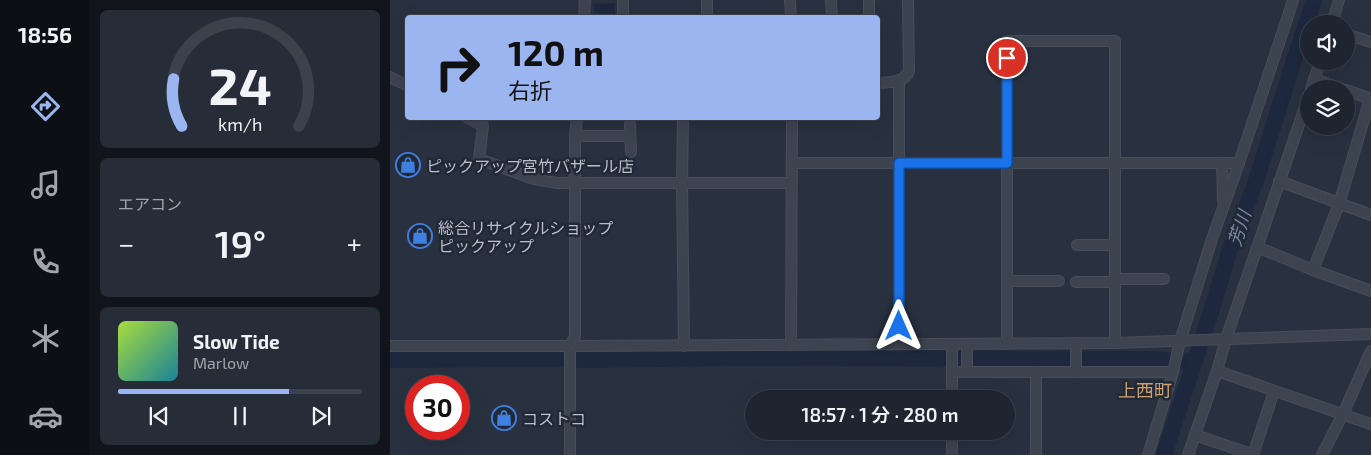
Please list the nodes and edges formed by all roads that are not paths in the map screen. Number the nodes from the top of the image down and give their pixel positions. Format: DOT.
graph roads {
  1 [pos="585,0"];
  2 [pos="623,0"];
  3 [pos="707,0"];
  4 [pos="790,0"];
  5 [pos="832,0"];
  6 [pos="869,0"];
  7 [pos="908,0"];
  8 [pos="1293,0"];
  9 [pos="1339,0"];
  10 [pos="584,15"];
  11 [pos="623,15"];
  12 [pos="707,15"];
  13 [pos="790,15"];
  14 [pos="832,15"];
  15 [pos="869,15"];
  16 [pos="1335,15"];
  17 [pos="1355,37"];
  18 [pos="1371,42"];
  19 [pos="390,77"];
  20 [pos="899,80"];
  21 [pos="880,83"];
  22 [pos="405,84"];
  23 [pos="1355,93"];
  24 [pos="1371,99"];
  25 [pos="472,120"];
  26 [pos="577,120"];
  27 [pos="683,120"];
  28 [pos="792,120"];
  29 [pos="1300,121"];
  30 [pos="630,124"];
  31 [pos="575,136"];
  32 [pos="630,136"];
  33 [pos="630,152"];
  34 [pos="792,163"];
  35 [pos="899,163"];
  36 [pos="1007,163"];
  37 [pos="1115,163"];
  38 [pos="1222,163"];
  39 [pos="1239,163"];
  40 [pos="1279,181"];
  41 [pos="575,183"];
  42 [pos="682,183"];
  43 [pos="792,183"];
  44 [pos="1339,204"];
  45 [pos="1224,206"];
  46 [pos="1371,215"];
  47 [pos="1077,245"];
  48 [pos="1115,245"];
  49 [pos="1257,247"];
  50 [pos="1313,270"];
  51 [pos="1164,279"];
  52 [pos="1007,281"];
  53 [pos="1059,281"];
  54 [pos="1115,281"];
  55 [pos="1076,282"];
  56 [pos="1371,291"];
  57 [pos="1371,334"];
  58 [pos="1222,339"];
  59 [pos="1115,343"];
  60 [pos="899,344"];
  61 [pos="1007,344"];
  62 [pos="791,345"];
  63 [pos="1181,345"];
  64 [pos="390,346"];
  65 [pos="684,346"];
  66 [pos="952,348"];
  67 [pos="967,349"];
  68 [pos="1076,349"];
  69 [pos="570,350"];
  70 [pos="1371,351"];
  71 [pos="952,369"];
  72 [pos="967,369"];
  73 [pos="1174,369"];
  74 [pos="1076,370"];
  75 [pos="1217,371"];
  76 [pos="1036,372"];
  77 [pos="952,390"];
  78 [pos="1274,391"];
  79 [pos="1343,414"];
  80 [pos="1371,424"];
  81 [pos="1194,435"];
  82 [pos="952,440"];
  83 [pos="570,455"];
  84 [pos="952,455"];
  85 [pos="1036,455"];
  86 [pos="1148,455"];
  87 [pos="1188,455"];
  88 [pos="1253,455"];
  89 [pos="1322,455"];
  1 -- 10 [label="street"];
  2 -- 11 [label="street"];
  3 -- 12 [label="street"];
  4 -- 13 [label="street"];
  5 -- 14 [label="street"];
  6 -- 15 [label="street"];
  7 -- 20 [label="street"];
  8 -- 39 [label="street"];
  9 -- 16 [label="street"];
  17 -- 18 [label="street"];
  19 -- 22 [label="street"];
  20 -- 21 [label="street"];
  20 -- 35 [label="street"];
  23 -- 24 [label="street"];
  24 -- 44 [label="street"];
  25 -- 41 [label="street"];
  26 -- 31 [label="street"];
  27 -- 42 [label="street"];
  28 -- 34 [label="street"];
  29 -- 40 [label="street"];
  30 -- 32 [label="street"];
  31 -- 32 [label="street"];
  31 -- 41 [label="street"];
  32 -- 33 [label="street"];
  34 -- 35 [label="street"];
  34 -- 43 [label="street"];
  35 -- 36 [label="street"];
  35 -- 60 [label="street"];
  36 -- 37 [label="street"];
  36 -- 37 [label="street"];
  36 -- 52 [label="street"];
  37 -- 38 [label="street"];
  37 -- 48 [label="street"];
  38 -- 39 [label="street"];
  38 -- 45 [label="street"];
  39 -- 45 [label="street"];
  40 -- 44 [label="street"];
  40 -- 49 [label="street"];
  41 -- 42 [label="street"];
  41 -- 69 [label="street"];
  42 -- 43 [label="street"];
  42 -- 65 [label="street"];
  43 -- 62 [label="street"];
  44 -- 46 [label="street"];
  44 -- 50 [label="street"];
  45 -- 63 [label="street"];
  47 -- 48 [label="street"];
  48 -- 54 [label="street"];
  49 -- 50 [label="street"];
  49 -- 58 [label="street"];
  50 -- 56 [label="street"];
  51 -- 54 [label="street"];
  52 -- 53 [label="street"];
  52 -- 61 [label="street"];
  54 -- 55 [label="street"];
  54 -- 59 [label="street"];
  57 -- 58 [label="street"];
  58 -- 63 [label="street"];
  58 -- 75 [label="street"];
  59 -- 63 [label="street"];
  59 -- 68 [label="street"];
  60 -- 62 [label="street"];
  60 -- 66 [label="street"];
  61 -- 67 [label="street"];
  61 -- 68 [label="street"];
  62 -- 65 [label="street"];
  63 -- 73 [label="street"];
  64 -- 69 [label="street"];
  65 -- 69 [label="street"];
  66 -- 67 [label="street"];
  66 -- 71 [label="street"];
  67 -- 72 [label="street"];
  68 -- 74 [label="street"];
  69 -- 83 [label="street"];
  70 -- 79 [label="street"];
  71 -- 72 [label="street"];
  71 -- 77 [label="street"];
  72 -- 76 [label="street"];
  73 -- 74 [label="street"];
  73 -- 86 [label="street"];
  74 -- 76 [label="street"];
  75 -- 78 [label="street"];
  75 -- 81 [label="street"];
  76 -- 85 [label="street"];
  78 -- 79 [label="street"];
  78 -- 88 [label="street"];
  79 -- 80 [label="street"];
  79 -- 89 [label="street"];
  81 -- 87 [label="street"];
  81 -- 88 [label="street"];
  82 -- 84 [label="street"];
}
